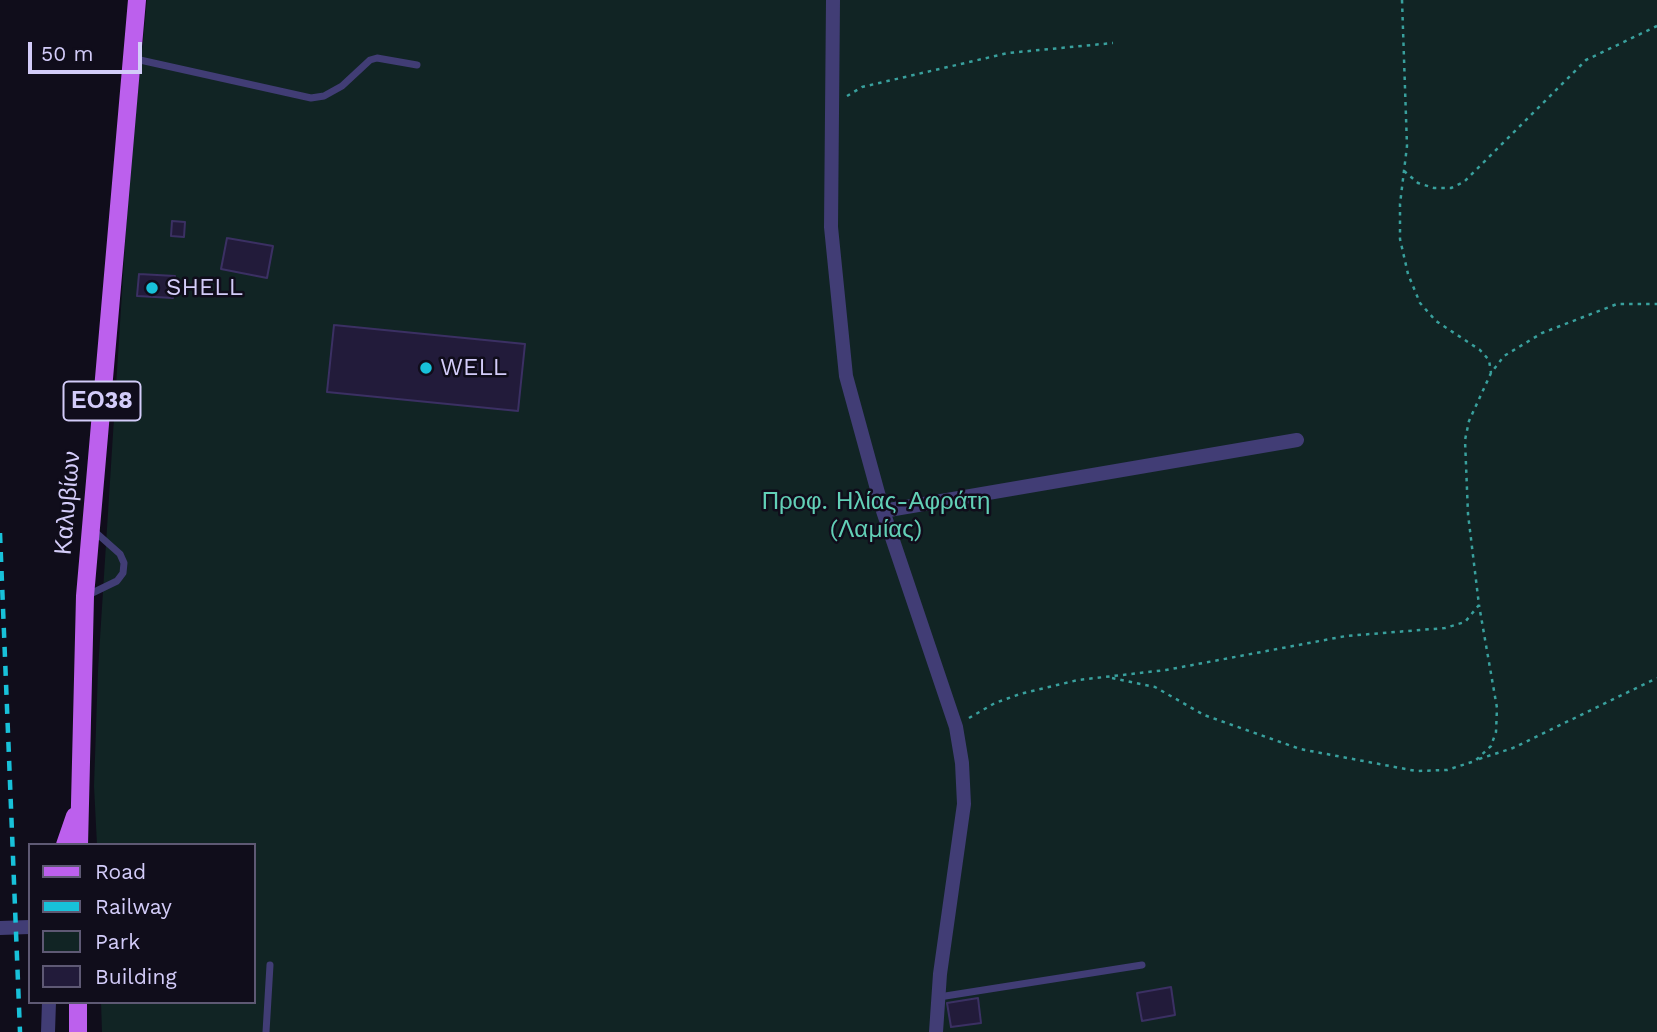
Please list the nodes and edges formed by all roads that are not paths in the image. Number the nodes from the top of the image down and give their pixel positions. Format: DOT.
graph roads {
  1 [pos="137,0"];
  2 [pos="833,0"];
  3 [pos="131,58"];
  4 [pos="417,65"];
  5 [pos="1297,440"];
  6 [pos="883,511"];
  7 [pos="90,527"];
  8 [pos="85,596"];
  9 [pos="80,803"];
  10 [pos="66,843"];
  11 [pos="79,843"];
  12 [pos="28,927"];
  13 [pos="0,928"];
  14 [pos="270,965"];
  15 [pos="1142,965"];
  16 [pos="938,997"];
  17 [pos="49,1004"];
  18 [pos="78,1004"];
  19 [pos="48,1032"];
  20 [pos="78,1032"];
  21 [pos="266,1032"];
  22 [pos="936,1032"];
  1 -- 3 [label="main road, Καλυβίων / ΕΟ38"];
  2 -- 6 [label="street"];
  3 -- 4 [label="lane"];
  3 -- 7 [label="main road, Καλυβίων / ΕΟ38"];
  5 -- 6 [label="street"];
  6 -- 16 [label="street"];
  7 -- 8 [label="main road, Καλυβίων / ΕΟ38"];
  7 -- 8 [label="lane"];
  8 -- 9 [label="main road, Καλυβίων / ΕΟ38"];
  9 -- 10 [label="main road"];
  9 -- 11 [label="main road, Καλυβίων / ΕΟ38"];
  12 -- 13 [label="street"];
  14 -- 21 [label="lane"];
  15 -- 16 [label="lane"];
  16 -- 22 [label="street"];
  17 -- 19 [label="street"];
  18 -- 20 [label="main road"];
}
